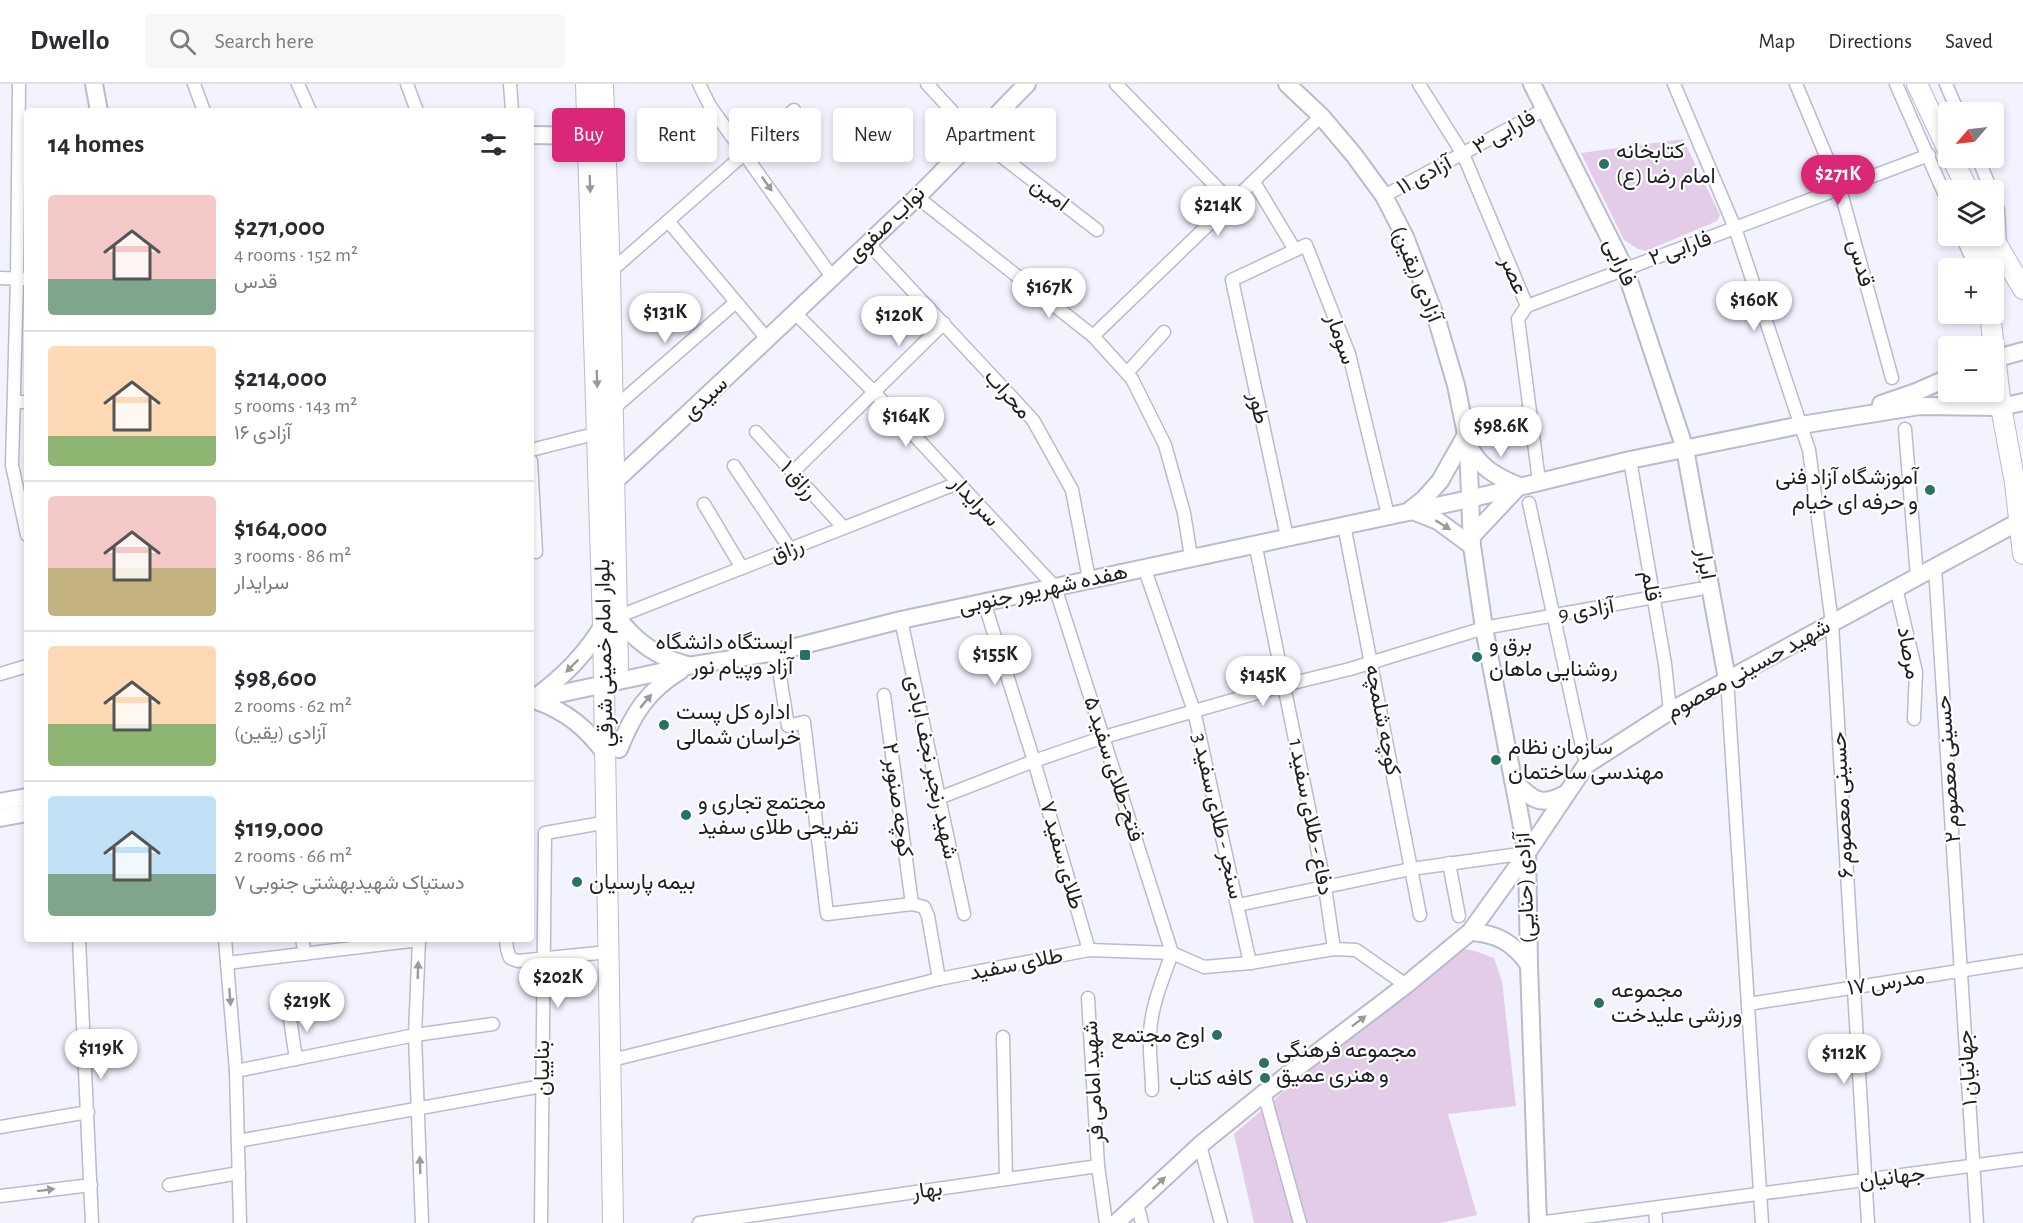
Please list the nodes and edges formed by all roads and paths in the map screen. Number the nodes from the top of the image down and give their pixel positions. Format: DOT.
graph roads {
  1 [pos="19,84"];
  2 [pos="94,84"];
  3 [pos="195,84"];
  4 [pos="298,84"];
  5 [pos="407,84"];
  6 [pos="510,84"];
  7 [pos="586,84"];
  8 [pos="603,84"];
  9 [pos="699,84"];
  10 [pos="927,84"];
  11 [pos="1027,84"];
  12 [pos="1116,84"];
  13 [pos="1287,84"];
  14 [pos="1419,84"];
  15 [pos="1532,84"];
  16 [pos="1674,84"];
  17 [pos="1796,84"];
  18 [pos="1896,84"];
  19 [pos="1917,84"];
  20 [pos="1946,84"];
  21 [pos="1954,102"];
  22 [pos="98,108"];
  23 [pos="203,108"];
  24 [pos="309,108"];
  25 [pos="416,108"];
  26 [pos="512,108"];
  27 [pos="587,108"];
  28 [pos="949,108"];
  29 [pos="1003,108"];
  30 [pos="1545,109"];
  31 [pos="1321,116"];
  32 [pos="1938,129"];
  33 [pos="729,132"];
  34 [pos="534,135"];
  35 [pos="552,135"];
  36 [pos="1463,154"];
  37 [pos="1929,155"];
  38 [pos="590,162"];
  39 [pos="735,162"];
  40 [pos="751,162"];
  41 [pos="950,162"];
  42 [pos="1009,162"];
  43 [pos="1939,180"];
  44 [pos="1254,182"];
  45 [pos="1840,189"];
  46 [pos="1384,196"];
  47 [pos="917,197"];
  48 [pos="1232,202"];
  49 [pos="668,221"];
  50 [pos="1736,228"];
  51 [pos="1097,230"];
  52 [pos="867,242"];
  53 [pos="1999,246"];
  54 [pos="1295,250"];
  55 [pos="1625,269"];
  56 [pos="610,272"];
  57 [pos="2017,272"];
  58 [pos="832,277"];
  59 [pos="0,278"];
  60 [pos="22,279"];
  61 [pos="2023,289"];
  62 [pos="735,302"];
  63 [pos="1527,306"];
  64 [pos="795,312"];
  65 [pos="944,323"];
  66 [pos="1164,332"];
  67 [pos="1093,336"];
  68 [pos="768,340"];
  69 [pos="2023,351"];
  70 [pos="2004,356"];
  71 [pos="1127,373"];
  72 [pos="1892,378"];
  73 [pos="1938,382"];
  74 [pos="875,393"];
  75 [pos="14,402"];
  76 [pos="24,402"];
  77 [pos="2000,402"];
  78 [pos="2023,402"];
  79 [pos="2001,407"];
  80 [pos="614,408"];
  81 [pos="1832,420"];
  82 [pos="1801,425"];
  83 [pos="1905,429"];
  84 [pos="756,432"];
  85 [pos="1467,439"];
  86 [pos="604,445"];
  87 [pos="1685,449"];
  88 [pos="534,450"];
  89 [pos="1630,460"];
  90 [pos="6,465"];
  91 [pos="734,466"];
  92 [pos="793,472"];
  93 [pos="609,479"];
  94 [pos="1539,481"];
  95 [pos="958,483"];
  96 [pos="1519,486"];
  97 [pos="1469,499"];
  98 [pos="704,504"];
  99 [pos="1529,504"];
  100 [pos="1410,510"];
  101 [pos="1388,515"];
  102 [pos="24,521"];
  103 [pos="2020,521"];
  104 [pos="534,523"];
  105 [pos="1344,525"];
  106 [pos="843,527"];
  107 [pos="1287,537"];
  108 [pos="1255,543"];
  109 [pos="1473,546"];
  110 [pos="790,549"];
  111 [pos="536,552"];
  112 [pos="2023,554"];
  113 [pos="1191,557"];
  114 [pos="1144,567"];
  115 [pos="1935,567"];
  116 [pos="742,568"];
  117 [pos="1917,577"];
  118 [pos="1089,579"];
  119 [pos="1055,587"];
  120 [pos="1896,588"];
  121 [pos="1699,589"];
  122 [pos="1653,598"];
  123 [pos="984,602"];
  124 [pos="1553,615"];
  125 [pos="901,620"];
  126 [pos="610,621"];
  127 [pos="1832,623"];
  128 [pos="1484,628"];
  129 [pos="776,652"];
  130 [pos="1372,662"];
  131 [pos="688,666"];
  132 [pos="24,667"];
  133 [pos="0,674"];
  134 [pos="1727,679"];
  135 [pos="611,682"];
  136 [pos="1285,685"];
  137 [pos="884,695"];
  138 [pos="534,698"];
  139 [pos="534,700"];
  140 [pos="534,701"];
  141 [pos="1194,711"];
  142 [pos="1670,711"];
  143 [pos="1914,719"];
  144 [pos="1104,737"];
  145 [pos="613,752"];
  146 [pos="1034,761"];
  147 [pos="1586,765"];
  148 [pos="1513,780"];
  149 [pos="1568,792"];
  150 [pos="24,798"];
  151 [pos="939,798"];
  152 [pos="0,802"];
  153 [pos="24,814"];
  154 [pos="0,818"];
  155 [pos="608,822"];
  156 [pos="1527,853"];
  157 [pos="1449,863"];
  158 [pos="1411,869"];
  159 [pos="1325,887"];
  160 [pos="912,904"];
  161 [pos="1238,905"];
  162 [pos="964,914"];
  163 [pos="1420,915"];
  164 [pos="1459,916"];
  165 [pos="1470,932"];
  166 [pos="79,942"];
  167 [pos="225,942"];
  168 [pos="303,942"];
  169 [pos="377,942"];
  170 [pos="419,942"];
  171 [pos="506,942"];
  172 [pos="1334,949"];
  173 [pos="1089,950"];
  174 [pos="608,952"];
  175 [pos="1172,953"];
  176 [pos="305,954"];
  177 [pos="543,958"];
  178 [pos="2023,961"];
  179 [pos="228,963"];
  180 [pos="1250,963"];
  181 [pos="1529,965"];
  182 [pos="1960,971"];
  183 [pos="939,979"];
  184 [pos="1406,985"];
  185 [pos="1853,987"];
  186 [pos="1088,998"];
  187 [pos="1748,1004"];
  188 [pos="289,1012"];
  189 [pos="493,1024"];
  190 [pos="415,1035"];
  191 [pos="1003,1037"];
  192 [pos="620,1058"];
  193 [pos="296,1059"];
  194 [pos="236,1071"];
  195 [pos="542,1086"];
  196 [pos="1152,1090"];
  197 [pos="1264,1093"];
  198 [pos="418,1108"];
  199 [pos="88,1112"];
  200 [pos="0,1127"];
  201 [pos="238,1141"];
  202 [pos="1200,1145"];
  203 [pos="2023,1159"];
  204 [pos="1098,1166"];
  205 [pos="1973,1166"];
  206 [pos="239,1173"];
  207 [pos="1006,1179"];
  208 [pos="1865,1180"];
  209 [pos="91,1185"];
  210 [pos="169,1185"];
  211 [pos="1761,1194"];
  212 [pos="0,1196"];
  213 [pos="1137,1204"];
  214 [pos="1655,1208"];
  215 [pos="92,1223"];
  216 [pos="240,1223"];
  217 [pos="422,1223"];
  218 [pos="541,1223"];
  219 [pos="614,1223"];
  220 [pos="624,1223"];
  221 [pos="699,1223"];
  222 [pos="1106,1223"];
  223 [pos="1116,1223"];
  224 [pos="1142,1223"];
  225 [pos="1221,1223"];
  226 [pos="1300,1223"];
  227 [pos="1538,1223"];
  228 [pos="1656,1223"];
  229 [pos="1762,1223"];
  230 [pos="1868,1223"];
  231 [pos="1977,1223"];
  1 -- 60 [label="street"];
  2 -- 22 [label="main road"];
  3 -- 23 [label="street"];
  4 -- 24 [label="street"];
  5 -- 25 [label="street"];
  6 -- 26 [label="street"];
  7 -- 27 [label="main road, بلوار امام خمینی شرقي"];
  8 -- 56 [label="main road, بلوار امام خمینی شرقي"];
  9 -- 33 [label="street"];
  10 -- 28 [label="street, امین"];
  11 -- 29 [label="main road, نواب صفوی"];
  12 -- 48 [label="street"];
  13 -- 31 [label="main road, آزادی (یقین)"];
  14 -- 36 [label="street, عصر"];
  15 -- 30 [label="main road, فارابی"];
  16 -- 50 [label="street, حسینی معصوم ۶"];
  17 -- 45 [label="street, قدس"];
  18 -- 37 [label="street"];
  19 -- 32 [label="main road"];
  20 -- 21 [label="street"];
  30 -- 36 [label="street, فارابی ۳"];
  30 -- 55 [label="main road, فارابی"];
  31 -- 44 [label="street"];
  31 -- 46 [label="main road, آزادی (یقین)"];
  34 -- 35 [label="main road"];
  36 -- 46 [label="street, آزادی ۱۱"];
  36 -- 63 [label="street, عصر"];
  37 -- 43 [label="street"];
  37 -- 45 [label="street, فارابی ۲"];
  38 -- 86 [label="main road, بلوار امام خمینی شرقي, one-way"];
  39 -- 49 [label="street"];
  40 -- 58 [label="street, one-way"];
  41 -- 47 [label="main road, نواب صفوی"];
  42 -- 51 [label="street, امین"];
  44 -- 48 [label="street"];
  44 -- 54 [label="street"];
  45 -- 50 [label="street, فارابی ۲"];
  45 -- 72 [label="street, قدس"];
  46 -- 85 [label="main road, آزادی (یقین)"];
  47 -- 52 [label="main road, نواب صفوی"];
  47 -- 67 [label="street"];
  48 -- 67 [label="street"];
  49 -- 56 [label="street"];
  49 -- 62 [label="street"];
  50 -- 55 [label="street, فارابی ۲"];
  50 -- 82 [label="street, حسینی معصوم ۶"];
  52 -- 58 [label="main road, نواب صفوی"];
  52 -- 65 [label="street, محراب"];
  53 -- 57 [label="main road"];
  54 -- 101 [label="street, سومار"];
  54 -- 107 [label="street, طور"];
  55 -- 63 [label="street, فارابی ۲"];
  55 -- 87 [label="main road, فارابی"];
  56 -- 80 [label="main road, بلوار امام خمینی شرقي"];
  57 -- 61 [label="main road"];
  58 -- 64 [label="main road, نواب صفوی"];
  59 -- 60 [label="street"];
  60 -- 75 [label="street"];
  62 -- 68 [label="street"];
  62 -- 80 [label="street"];
  63 -- 94 [label="street, عصر"];
  64 -- 68 [label="main road, سیدی"];
  64 -- 74 [label="street, سرایدار"];
  65 -- 74 [label="street"];
  65 -- 118 [label="street, محراب"];
  66 -- 71 [label="street"];
  67 -- 71 [label="street"];
  68 -- 93 [label="main road, سیدی"];
  69 -- 70 [label="main road"];
  71 -- 113 [label="street"];
  73 -- 81 [label="main road"];
  74 -- 92 [label="street"];
  74 -- 95 [label="street, سرایدار"];
  75 -- 76 [label="street"];
  75 -- 90 [label="street"];
  77 -- 79 [label="main road"];
  78 -- 79 [label="main road"];
  79 -- 81 [label="main road"];
  79 -- 103 [label="main road"];
  80 -- 86 [label="main road, بلوار امام خمینی شرقي"];
  81 -- 82 [label="main road"];
  82 -- 87 [label="main road"];
  82 -- 127 [label="street, حسینی معصوم ۶"];
  83 -- 117 [label="street"];
  84 -- 92 [label="street, رزاق ۱"];
  85 -- 96 [label="main road"];
  85 -- 97 [label="main road, آزادی (یقین)"];
  85 -- 100 [label="main road"];
  86 -- 88 [label="street"];
  86 -- 93 [label="main road, بلوار امام خمینی شرقي"];
  87 -- 89 [label="main road, هفده شهریور جنوبی"];
  87 -- 134 [label="main road, ابرار"];
  89 -- 94 [label="main road, هفده شهریور جنوبی"];
  89 -- 122 [label="street, قلم"];
  90 -- 102 [label="street"];
  91 -- 110 [label="street"];
  92 -- 106 [label="street, رزاق ۱"];
  93 -- 126 [label="main road, بلوار امام خمینی شرقي"];
  94 -- 96 [label="main road, هفده شهریور جنوبی"];
  95 -- 106 [label="street, رزاق"];
  95 -- 119 [label="street, سرایدار"];
  96 -- 97 [label="main road, هفده شهریور جنوبی"];
  96 -- 109 [label="main road"];
  97 -- 100 [label="main road, هفده شهریور جنوبی"];
  97 -- 109 [label="main road, آزادی (یقین)"];
  98 -- 116 [label="street"];
  99 -- 124 [label="street"];
  100 -- 101 [label="main road, هفده شهریور جنوبی"];
  100 -- 109 [label="main road, one-way"];
  101 -- 105 [label="main road, هفده شهریور جنوبی"];
  103 -- 112 [label="main road"];
  103 -- 115 [label="main road, شهید حسینی معصوم"];
  104 -- 111 [label="street"];
  105 -- 107 [label="main road, هفده شهریور جنوبی"];
  105 -- 130 [label="street, کوچه شلمچه"];
  106 -- 110 [label="street, رزاق"];
  107 -- 108 [label="main road, هفده شهریور جنوبی"];
  108 -- 113 [label="main road, هفده شهریور جنوبی"];
  108 -- 136 [label="street, دفاع - طلای سفید 1"];
  109 -- 128 [label="main road, آزادی (حنایی)"];
  110 -- 116 [label="street, رزاق"];
  113 -- 114 [label="main road, هفده شهریور جنوبی"];
  114 -- 118 [label="main road, هفده شهریور جنوبی"];
  114 -- 141 [label="street, سنجر - طلای سفید 3"];
  115 -- 117 [label="main road, شهید حسینی معصوم"];
  115 -- 182 [label="street, حسینی معصوم ۲"];
  116 -- 126 [label="street, رزاق"];
  117 -- 120 [label="main road, شهید حسینی معصوم"];
  118 -- 119 [label="main road, هفده شهریور جنوبی"];
  119 -- 123 [label="main road, هفده شهریور جنوبی"];
  119 -- 144 [label="street, فتح-طلای سفید ۵"];
  120 -- 127 [label="main road, شهید حسینی معصوم"];
  120 -- 143 [label="street, مرصاد"];
  121 -- 122 [label="street, آزادی 9"];
  122 -- 124 [label="street, آزادی 9"];
  122 -- 142 [label="street, قلم"];
  123 -- 125 [label="main road, هفده شهریور جنوبی"];
  123 -- 146 [label="street, طلای سفید ۷"];
  124 -- 128 [label="street, آزادی 9"];
  124 -- 147 [label="street"];
  125 -- 129 [label="main road, هفده شهریور جنوبی"];
  125 -- 151 [label="street, شهید رنجبر نجف ابادی"];
  126 -- 131 [label="main road"];
  126 -- 135 [label="main road, بلوار امام خمینی شرقي"];
  126 -- 138 [label="main road, one-way"];
  127 -- 134 [label="main road, شهید حسینی معصوم"];
  127 -- 185 [label="street, حسینی معصوم ۶"];
  128 -- 130 [label="street, آزادی 9"];
  128 -- 148 [label="main road, آزادی (حنایی)"];
  129 -- 131 [label="main road, هفده شهریور جنوبی"];
  129 -- 160 [label="street"];
  130 -- 136 [label="street, آزادی 9"];
  130 -- 158 [label="street, کوچه شلمچه"];
  131 -- 135 [label="main road, هفده شهریور جنوبی"];
  145 -- 131 [label="main road, one-way"];
  132 -- 133 [label="street"];
  134 -- 142 [label="main road, شهید حسینی معصوم"];
  134 -- 187 [label="street"];
  135 -- 139 [label="main road, هفده شهریور جنوبی"];
  135 -- 145 [label="main road, بلوار امام خمینی شرقي"];
  136 -- 141 [label="street, آزادی 9"];
  136 -- 159 [label="street, دفاع - طلای سفید 1"];
  137 -- 160 [label="street, کوچه صنوبر ۲"];
  140 -- 145 [label="main road"];
  141 -- 144 [label="street, آزادی 9"];
  141 -- 161 [label="street, سنجر - طلای سفید 3"];
  142 -- 147 [label="main road, شهید حسینی معصوم"];
  144 -- 146 [label="street, آزادی 9"];
  144 -- 175 [label="street, فتح-طلای سفید ۵"];
  145 -- 155 [label="main road, بلوار امام خمینی شرقي"];
  145 -- 192 [label="main road, بلوار امام خمینی شرقي"];
  146 -- 151 [label="street, آزادی 9"];
  146 -- 173 [label="street, طلای سفید ۷"];
  147 -- 149 [label="main road, شهید حسینی معصوم"];
  148 -- 149 [label="main road"];
  148 -- 156 [label="main road, آزادی (حنایی)"];
  149 -- 156 [label="main road, شهید حسینی معصوم"];
  150 -- 152 [label="main road"];
  151 -- 162 [label="street, شهید رنجبر نجف ابادی"];
  153 -- 154 [label="main road"];
  155 -- 174 [label="main road, بلوار امام خمینی شرقي"];
  155 -- 177 [label="street, بناییان"];
  156 -- 157 [label="street"];
  156 -- 165 [label="main road, شهید حسینی معصوم"];
  156 -- 181 [label="main road, آزادی (حنایی)"];
  157 -- 158 [label="street"];
  157 -- 164 [label="street"];
  158 -- 159 [label="street"];
  158 -- 163 [label="street, کوچه شلمچه"];
  159 -- 161 [label="street"];
  159 -- 172 [label="street, دفاع - طلای سفید 1"];
  160 -- 183 [label="street"];
  161 -- 180 [label="street, سنجر - طلای سفید 3"];
  165 -- 181 [label="main road"];
  165 -- 184 [label="main road, شهید حسینی معصوم"];
  166 -- 199 [label="street"];
  167 -- 179 [label="street"];
  168 -- 176 [label="street"];
  169 -- 176 [label="street"];
  190 -- 170 [label="street, one-way"];
  171 -- 177 [label="street"];
  172 -- 180 [label="street, طلای سفید"];
  172 -- 184 [label="street, طلای سفید"];
  173 -- 175 [label="street, طلای سفید"];
  173 -- 183 [label="street, طلای سفید"];
  174 -- 177 [label="street"];
  174 -- 219 [label="main road, بلوار امام خمینی شرقي"];
  175 -- 180 [label="street, طلای سفید"];
  175 -- 196 [label="street"];
  176 -- 179 [label="street"];
  177 -- 195 [label="street, بناییان"];
  178 -- 182 [label="street, مدرس ۱۷"];
  179 -- 194 [label="street, one-way"];
  181 -- 227 [label="main road, آزادی (حنایی)"];
  182 -- 185 [label="street, مدرس ۱۷"];
  182 -- 205 [label="street, جهانیان ۱"];
  183 -- 192 [label="street, طلای سفید"];
  197 -- 184 [label="main road, شهید حسینی معصوم, one-way"];
  185 -- 187 [label="street, مدرس ۱۷"];
  185 -- 208 [label="street, حسینی معصوم ۶"];
  186 -- 204 [label="street, شهید امامی فر"];
  187 -- 211 [label="street"];
  188 -- 193 [label="street"];
  189 -- 190 [label="street"];
  190 -- 193 [label="street"];
  190 -- 198 [label="street"];
  191 -- 207 [label="street"];
  192 -- 220 [label="main road, بلوار امام خمینی شرقي"];
  193 -- 194 [label="street"];
  194 -- 201 [label="street"];
  195 -- 198 [label="street"];
  195 -- 218 [label="street, بناییان"];
  197 -- 202 [label="main road, شهید حسینی معصوم"];
  197 -- 226 [label="street"];
  198 -- 201 [label="street"];
  217 -- 198 [label="street, one-way"];
  199 -- 200 [label="street"];
  199 -- 209 [label="street"];
  201 -- 206 [label="street"];
  213 -- 202 [label="main road, شهید حسینی معصوم, one-way"];
  202 -- 225 [label="street"];
  203 -- 205 [label="street, جهانیان"];
  204 -- 207 [label="street, بهار"];
  204 -- 222 [label="street"];
  205 -- 208 [label="street, جهانیان"];
  205 -- 231 [label="street, جهانیان ۱"];
  206 -- 210 [label="street"];
  206 -- 216 [label="street"];
  207 -- 221 [label="street, بهار"];
  208 -- 211 [label="street, جهانیان"];
  208 -- 230 [label="street, حسینی معصوم ۶"];
  212 -- 209 [label="street, one-way"];
  209 -- 215 [label="street"];
  211 -- 214 [label="street, جهانیان"];
  211 -- 229 [label="street"];
  213 -- 223 [label="main road, شهید حسینی معصوم"];
  213 -- 224 [label="street"];
  214 -- 227 [label="street, جهانیان"];
  214 -- 228 [label="street"];
}
